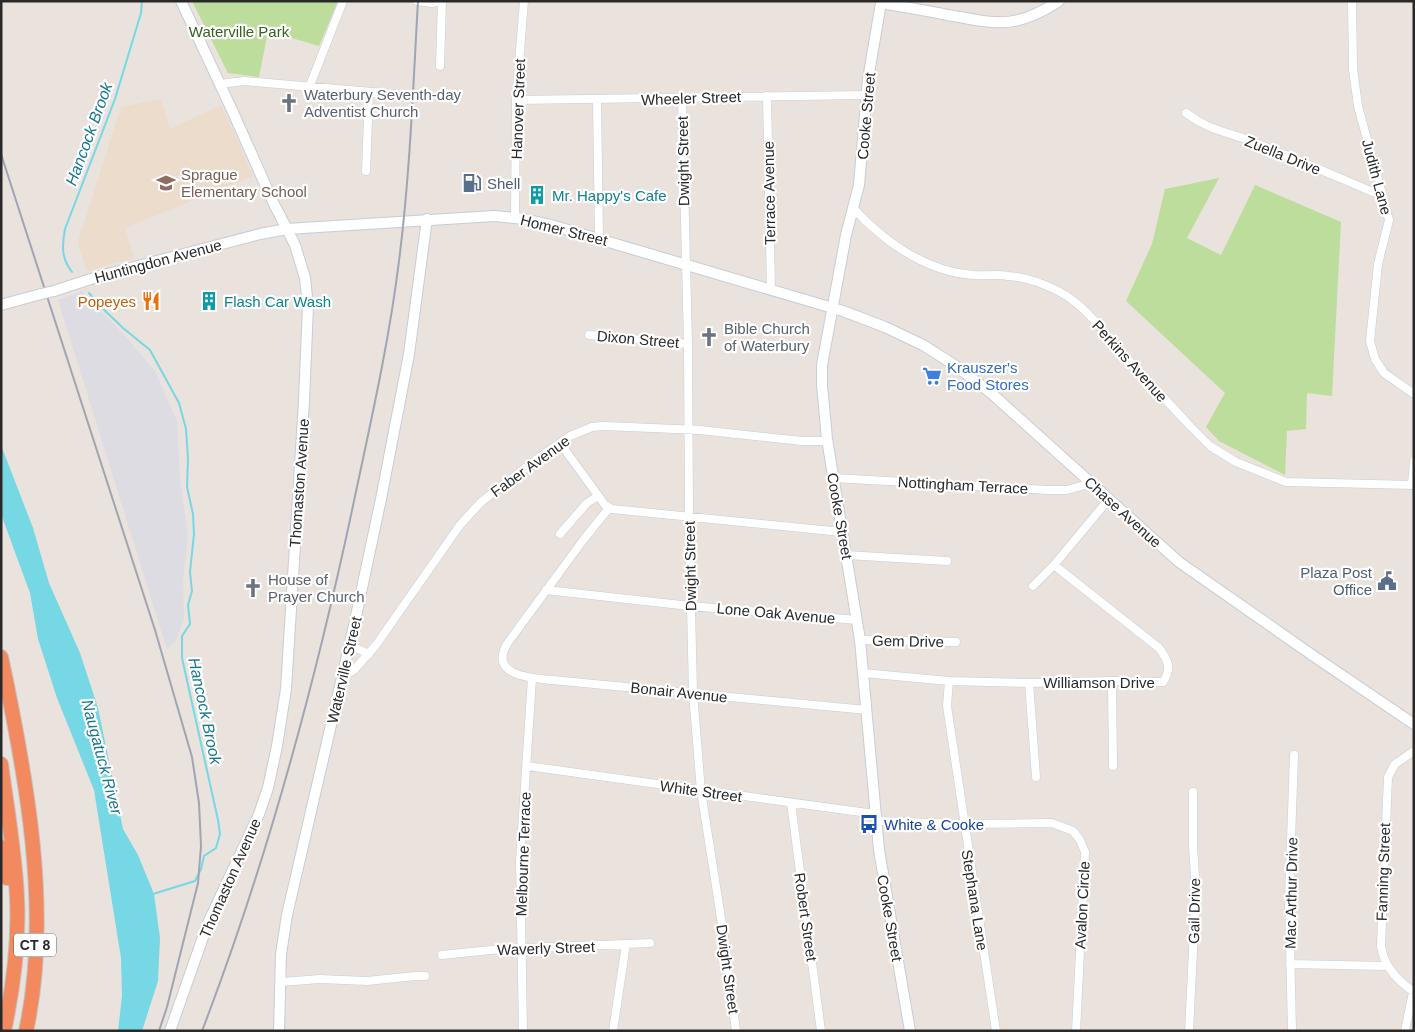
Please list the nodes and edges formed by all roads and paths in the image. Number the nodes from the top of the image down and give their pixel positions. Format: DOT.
graph roads {
  1 [pos="181,1"];
  2 [pos="343,1"];
  3 [pos="417,1"];
  4 [pos="442,1"];
  5 [pos="524,1"];
  6 [pos="1059,1"];
  7 [pos="1352,1"];
  8 [pos="876,2"];
  9 [pos="440,66"];
  10 [pos="220,84"];
  11 [pos="309,88"];
  12 [pos="369,92"];
  13 [pos="395,94"];
  14 [pos="768,96"];
  15 [pos="866,96"];
  16 [pos="682,99"];
  17 [pos="516,100"];
  18 [pos="597,100"];
  19 [pos="1186,113"];
  20 [pos="366,172"];
  21 [pos="1382,196"];
  22 [pos="853,208"];
  23 [pos="515,218"];
  24 [pos="427,219"];
  25 [pos="287,229"];
  26 [pos="600,239"];
  27 [pos="685,264"];
  28 [pos="771,290"];
  29 [pos="1,305"];
  30 [pos="832,308"];
  31 [pos="589,335"];
  32 [pos="688,344"];
  33 [pos="1414,394"];
  34 [pos="688,430"];
  35 [pos="828,441"];
  36 [pos="560,443"];
  37 [pos="1414,462"];
  38 [pos="833,478"];
  39 [pos="1092,483"];
  40 [pos="1413,484"];
  41 [pos="598,496"];
  42 [pos="1109,499"];
  43 [pos="609,508"];
  44 [pos="689,518"];
  45 [pos="842,532"];
  46 [pos="560,534"];
  47 [pos="846,555"];
  48 [pos="947,561"];
  49 [pos="1054,565"];
  50 [pos="1033,586"];
  51 [pos="546,590"];
  52 [pos="690,606"];
  53 [pos="857,620"];
  54 [pos="860,640"];
  55 [pos="956,642"];
  56 [pos="350,645"];
  57 [pos="369,654"];
  58 [pos="1,657"];
  59 [pos="1,666"];
  60 [pos="863,673"];
  61 [pos="342,678"];
  62 [pos="532,678"];
  63 [pos="949,681"];
  64 [pos="1112,681"];
  65 [pos="1029,683"];
  66 [pos="8,688"];
  67 [pos="693,693"];
  68 [pos="866,710"];
  69 [pos="1414,724"];
  70 [pos="1414,751"];
  71 [pos="1294,755"];
  72 [pos="1,764"];
  73 [pos="527,766"];
  74 [pos="1113,766"];
  75 [pos="1036,776"];
  76 [pos="701,791"];
  77 [pos="1193,792"];
  78 [pos="791,803"];
  79 [pos="876,818"];
  80 [pos="964,824"];
  81 [pos="1,847"];
  82 [pos="650,942"];
  83 [pos="626,944"];
  84 [pos="521,948"];
  85 [pos="442,954"];
  86 [pos="1290,964"];
  87 [pos="1388,966"];
  88 [pos="425,976"];
  89 [pos="280,982"];
  90 [pos="1414,992"];
  91 [pos="3,1031"];
  92 [pos="26,1031"];
  93 [pos="170,1031"];
  94 [pos="279,1031"];
  95 [pos="523,1031"];
  96 [pos="613,1031"];
  97 [pos="736,1031"];
  98 [pos="822,1031"];
  99 [pos="910,1031"];
  100 [pos="996,1031"];
  101 [pos="1076,1031"];
  102 [pos="1189,1031"];
  103 [pos="1292,1031"];
  104 [pos="1405,1031"];
  1 -- 10 [label="main road, Thomaston Avenue"];
  2 -- 11 [label="street"];
  3 -- 4 [label="street"];
  4 -- 9 [label="street"];
  5 -- 17 [label="street, Hanover Street"];
  6 -- 8 [label="main road"];
  7 -- 21 [label="street, Judith Lane"];
  8 -- 15 [label="main road, Cooke Street"];
  10 -- 11 [label="street"];
  10 -- 25 [label="main road, Thomaston Avenue"];
  11 -- 12 [label="street"];
  12 -- 13 [label="street"];
  12 -- 20 [label="street"];
  14 -- 15 [label="street, Wheeler Street"];
  14 -- 16 [label="street, Wheeler Street"];
  14 -- 28 [label="street, Terrace Avenue"];
  15 -- 22 [label="main road, Cooke Street"];
  16 -- 18 [label="street, Wheeler Street"];
  16 -- 27 [label="street, Dwight Street"];
  17 -- 18 [label="street, Wheeler Street"];
  17 -- 23 [label="street, Hanover Street"];
  18 -- 26 [label="street"];
  19 -- 21 [label="street, Zuella Drive"];
  21 -- 33 [label="street, Judith Lane"];
  22 -- 30 [label="main road, Cooke Street"];
  22 -- 40 [label="street, Perkins Avenue"];
  23 -- 24 [label="main road, Homer Street"];
  23 -- 26 [label="main road, Homer Street"];
  24 -- 25 [label="main road, Homer Street"];
  24 -- 56 [label="main road, Waterville Street"];
  25 -- 29 [label="main road, Huntingdon Avenue, bridge"];
  25 -- 93 [label="main road, Thomaston Avenue"];
  26 -- 27 [label="main road, Homer Street"];
  27 -- 28 [label="main road, Homer Street"];
  27 -- 32 [label="street, Dwight Street"];
  28 -- 30 [label="main road, Homer Street"];
  30 -- 35 [label="main road, Cooke Street"];
  30 -- 39 [label="main road, Chase Avenue"];
  31 -- 32 [label="street, Dixon Street"];
  32 -- 34 [label="street, Dwight Street"];
  34 -- 35 [label="street, Faber Avenue"];
  34 -- 36 [label="street, Faber Avenue"];
  34 -- 44 [label="street, Dwight Street"];
  35 -- 38 [label="main road, Cooke Street"];
  36 -- 41 [label="street"];
  36 -- 57 [label="street, Faber Avenue"];
  37 -- 40 [label="street"];
  38 -- 39 [label="street, Nottingham Terrace"];
  38 -- 45 [label="main road, Cooke Street"];
  39 -- 42 [label="main road, Chase Avenue"];
  41 -- 43 [label="street"];
  41 -- 46 [label="street"];
  42 -- 49 [label="street"];
  42 -- 69 [label="main road, Chase Avenue"];
  43 -- 44 [label="street"];
  43 -- 51 [label="street"];
  44 -- 45 [label="street"];
  44 -- 52 [label="street, Dwight Street"];
  45 -- 47 [label="main road, Cooke Street"];
  47 -- 48 [label="street"];
  47 -- 53 [label="main road, Cooke Street"];
  49 -- 50 [label="street"];
  49 -- 64 [label="street, Williamson Drive"];
  51 -- 52 [label="street, Lone Oak Avenue"];
  51 -- 62 [label="street, Bonair Avenue"];
  52 -- 53 [label="street, Lone Oak Avenue"];
  52 -- 67 [label="street, Dwight Street"];
  53 -- 54 [label="main road, Cooke Street"];
  54 -- 55 [label="street, Gem Drive"];
  54 -- 60 [label="main road, Cooke Street"];
  56 -- 57 [label="street"];
  56 -- 61 [label="main road, Waterville Street"];
  57 -- 61 [label="street, Faber Avenue"];
  58 -- 66 [label="highway"];
  59 -- 66 [label="highway, CT 8"];
  60 -- 63 [label="street, Williamson Drive"];
  60 -- 68 [label="main road, Cooke Street"];
  61 -- 89 [label="main road, Waterville Street"];
  62 -- 67 [label="street, Bonair Avenue"];
  62 -- 73 [label="street, Melbourne Terrace"];
  63 -- 65 [label="street, Williamson Drive"];
  63 -- 80 [label="street, Stephana Lane"];
  64 -- 65 [label="street, Williamson Drive"];
  64 -- 74 [label="street"];
  65 -- 75 [label="street"];
  66 -- 92 [label="highway, CT 8"];
  67 -- 68 [label="street, Bonair Avenue"];
  67 -- 76 [label="street, Dwight Street"];
  68 -- 79 [label="main road, Cooke Street"];
  70 -- 87 [label="street, Fanning Street"];
  71 -- 86 [label="street, Mac Arthur Drive"];
  72 -- 91 [label="highway, CT 8"];
  73 -- 76 [label="street, White Street"];
  73 -- 84 [label="street, Melbourne Terrace"];
  76 -- 78 [label="street, White Street"];
  76 -- 97 [label="street, Dwight Street"];
  77 -- 102 [label="street, Gail Drive"];
  78 -- 79 [label="street, White Street"];
  78 -- 98 [label="street, Robert Street"];
  79 -- 80 [label="street, Avalon Circle"];
  79 -- 99 [label="main road, Cooke Street"];
  80 -- 100 [label="street, Stephana Lane"];
  80 -- 101 [label="street, Avalon Circle"];
  81 -- 91 [label="highway"];
  82 -- 83 [label="street, Waverly Street"];
  83 -- 84 [label="street, Waverly Street"];
  83 -- 96 [label="street"];
  84 -- 85 [label="street, Waverly Street"];
  84 -- 95 [label="street, Melbourne Terrace"];
  86 -- 87 [label="street"];
  86 -- 103 [label="street, Mac Arthur Drive"];
  87 -- 90 [label="street, Fanning Street"];
  88 -- 89 [label="street"];
  89 -- 94 [label="main road, Waterville Street"];
  90 -- 104 [label="street"];
}
